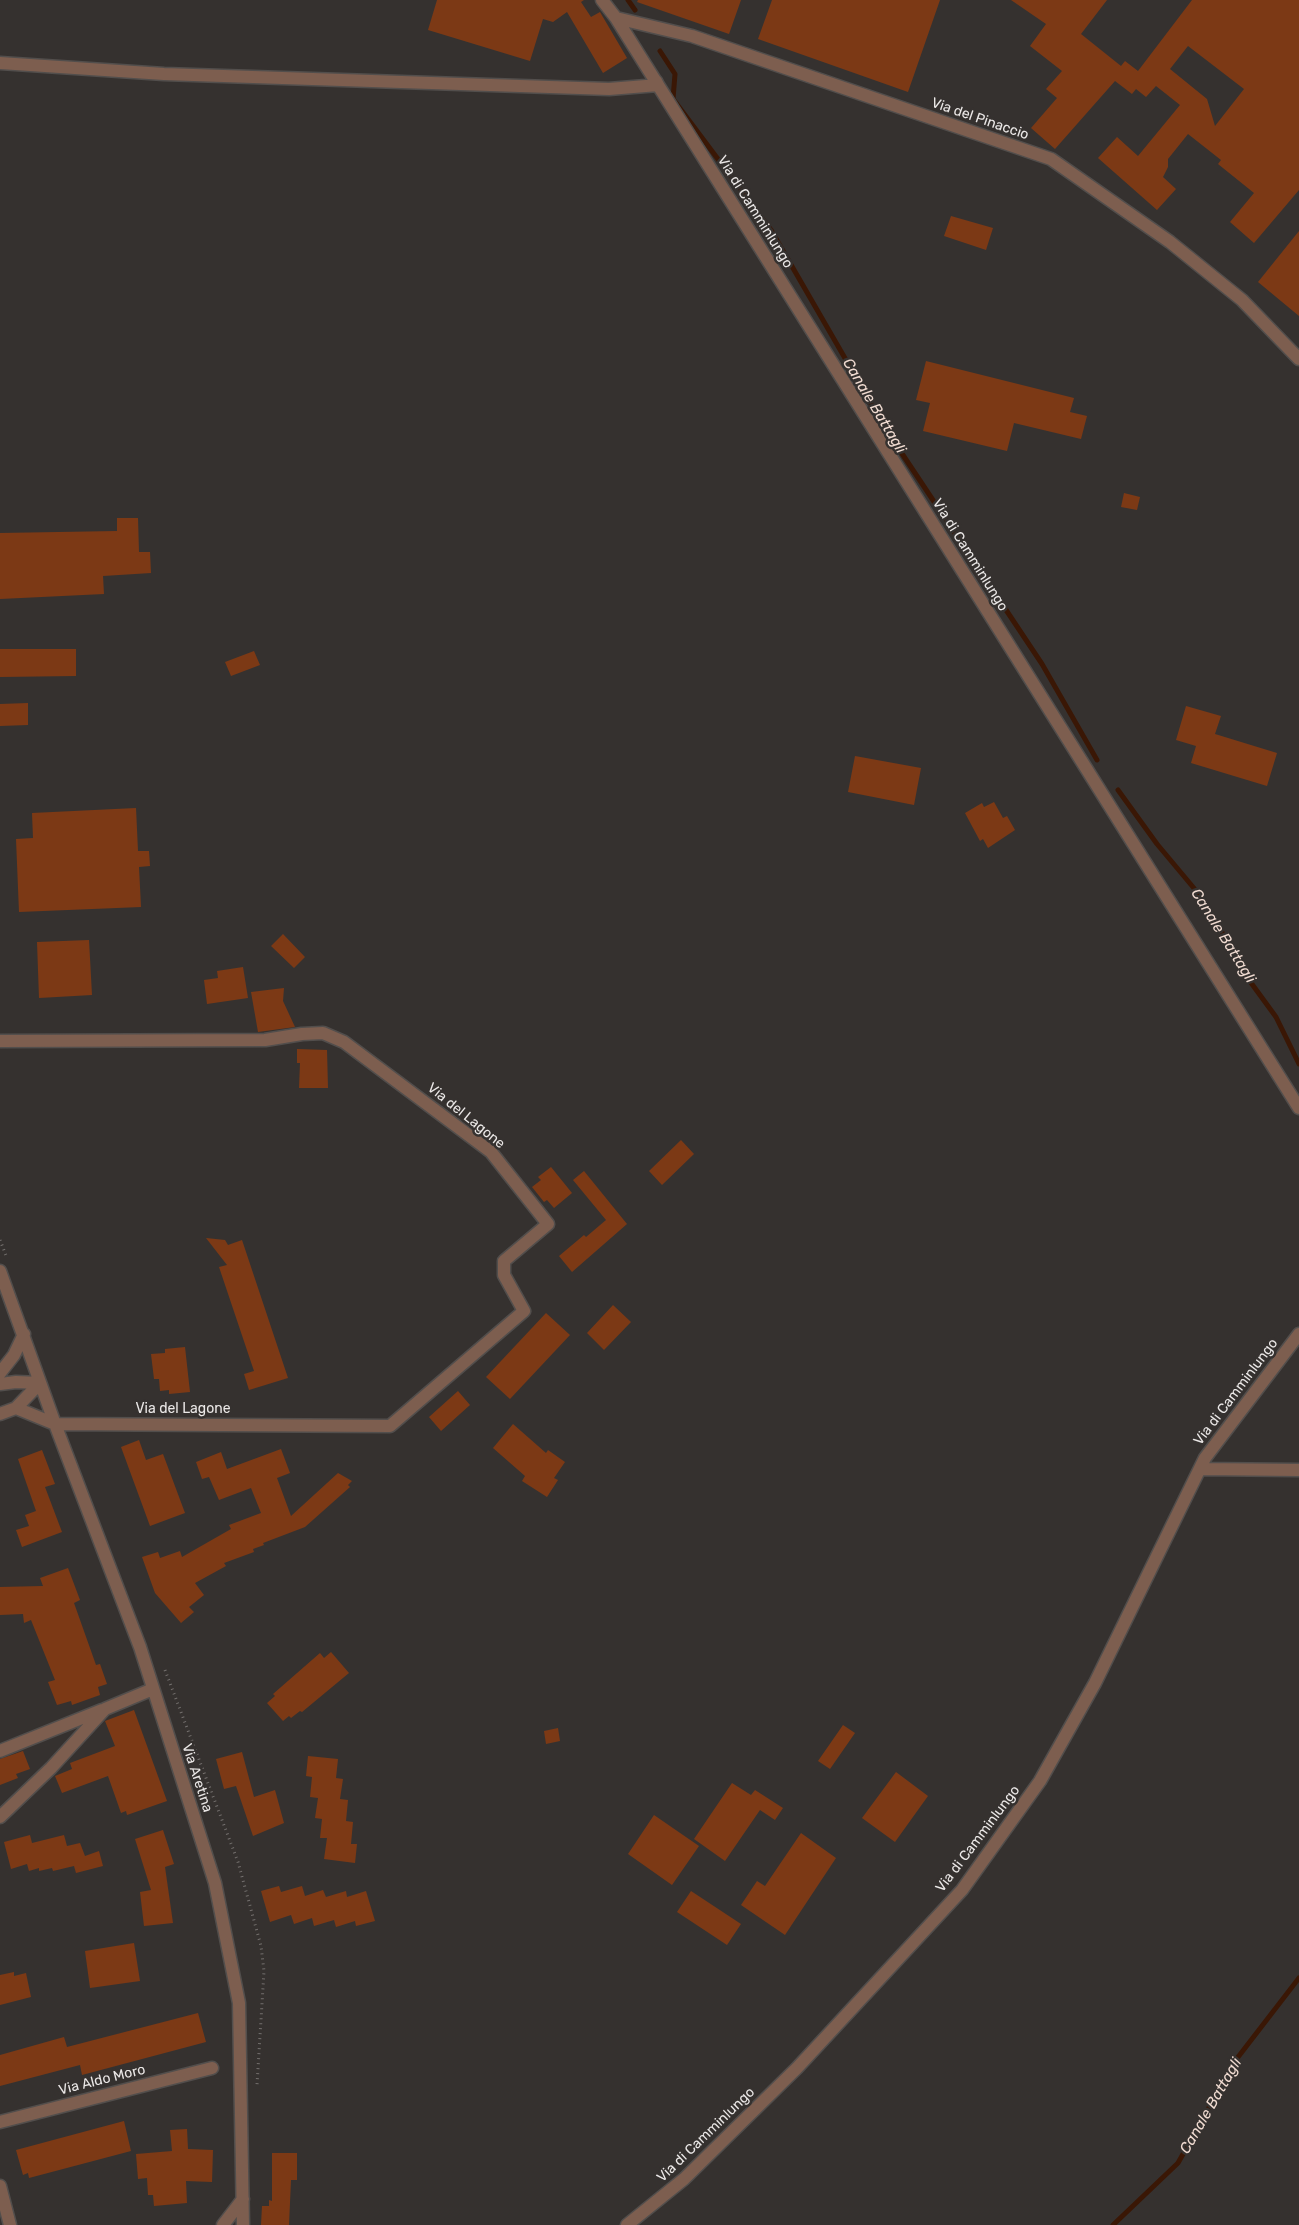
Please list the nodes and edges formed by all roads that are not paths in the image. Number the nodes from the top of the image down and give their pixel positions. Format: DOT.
graph roads {
  1 [pos="602,0"];
  2 [pos="616,18"];
  3 [pos="0,64"];
  4 [pos="658,85"];
  5 [pos="1299,359"];
  6 [pos="0,1041"];
  7 [pos="1299,1108"];
  8 [pos="0,1271"];
  9 [pos="24,1334"];
  10 [pos="1299,1334"];
  11 [pos="0,1373"];
  12 [pos="40,1383"];
  13 [pos="0,1384"];
  14 [pos="16,1408"];
  15 [pos="0,1414"];
  16 [pos="54,1424"];
  17 [pos="1200,1469"];
  18 [pos="1299,1470"];
  19 [pos="153,1689"];
  20 [pos="105,1709"];
  21 [pos="0,1751"];
  22 [pos="0,1817"];
  23 [pos="212,2068"];
  24 [pos="0,2122"];
  25 [pos="0,2186"];
  26 [pos="244,2199"];
  27 [pos="10,2225"];
  28 [pos="223,2225"];
  29 [pos="243,2225"];
  30 [pos="627,2225"];
  1 -- 2 [label="street"];
  1 -- 4 [label="street"];
  2 -- 4 [label="street, Via di Camminlungo"];
  2 -- 5 [label="street, Via del Pinaccio"];
  3 -- 4 [label="street"];
  4 -- 7 [label="street, Via di Camminlungo"];
  6 -- 16 [label="street, Via del Lagone"];
  8 -- 9 [label="street"];
  9 -- 11 [label="street"];
  9 -- 12 [label="street, Via Aretina"];
  10 -- 17 [label="street, Via di Camminlungo"];
  12 -- 13 [label="street"];
  12 -- 14 [label="street"];
  12 -- 16 [label="street, Via Aretina"];
  14 -- 15 [label="street"];
  14 -- 16 [label="street"];
  16 -- 19 [label="street, Via Aretina"];
  17 -- 18 [label="street, Via di Camminlungo"];
  17 -- 30 [label="street, Via di Camminlungo"];
  19 -- 20 [label="street"];
  19 -- 26 [label="street, Via Aretina"];
  20 -- 21 [label="street"];
  20 -- 22 [label="street"];
  23 -- 24 [label="street, Via Aldo Moro"];
  25 -- 27 [label="street"];
  26 -- 28 [label="street"];
  26 -- 29 [label="street, Via Aretina"];
}
